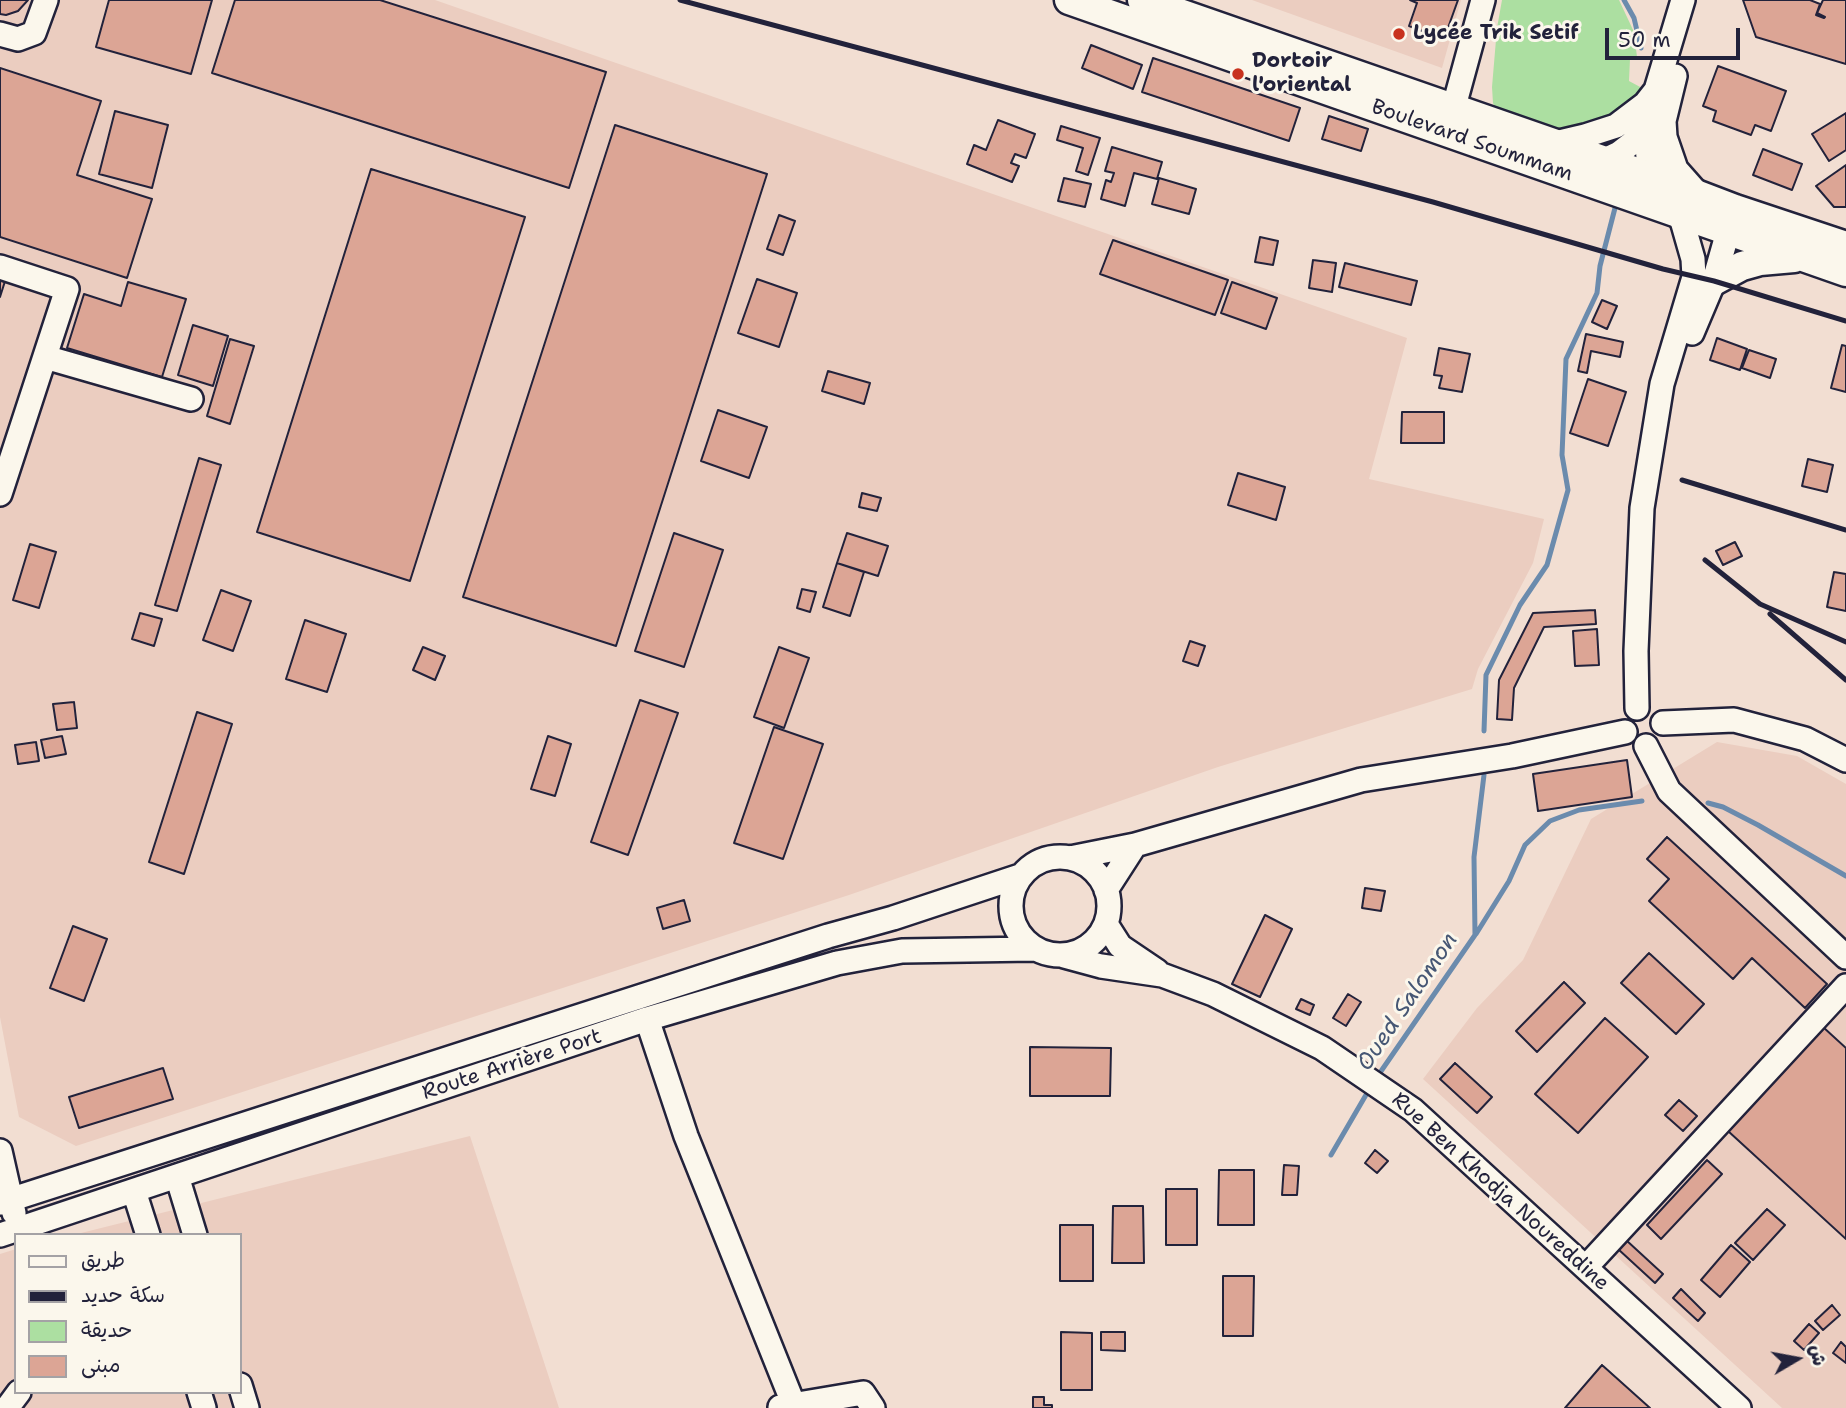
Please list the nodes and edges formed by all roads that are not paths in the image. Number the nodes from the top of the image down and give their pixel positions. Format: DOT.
graph roads {
  1 [pos="46,0"];
  2 [pos="1069,0"];
  3 [pos="1142,0"];
  4 [pos="1483,0"];
  5 [pos="1683,0"];
  6 [pos="1699,0"];
  7 [pos="0,34"];
  8 [pos="1663,90"];
  9 [pos="1453,110"];
  10 [pos="1646,126"];
  11 [pos="1551,144"];
  12 [pos="1604,161"];
  13 [pos="1564,174"];
  14 [pos="1654,178"];
  15 [pos="1711,213"];
  16 [pos="1846,246"];
  17 [pos="1800,248"];
  18 [pos="0,267"];
  19 [pos="1846,272"];
  20 [pos="1704,279"];
  21 [pos="45,357"];
  22 [pos="191,399"];
  23 [pos="0,494"];
  24 [pos="1637,708"];
  25 [pos="1663,723"];
  26 [pos="1625,732"];
  27 [pos="1646,746"];
  28 [pos="1846,760"];
  29 [pos="1135,845"];
  30 [pos="1070,858"];
  31 [pos="1020,876"];
  32 [pos="1106,890"];
  33 [pos="1106,925"];
  34 [pos="1034,949"];
  35 [pos="1064,956"];
  36 [pos="1846,957"];
  37 [pos="1162,975"];
  38 [pos="1846,986"];
  39 [pos="648,1019"];
  40 [pos="0,1151"];
  41 [pos="177,1176"];
  42 [pos="134,1191"];
  43 [pos="5,1202"];
  44 [pos="55,1226"];
  45 [pos="10,1232"];
  46 [pos="147,1233"];
  47 [pos="194,1233"];
  48 [pos="1586,1267"];
  49 [pos="242,1391"];
  50 [pos="785,1406"];
  51 [pos="247,1408"];
  52 [pos="873,1408"];
  53 [pos="1739,1408"];
  1 -- 7 [label="street"];
  2 -- 13 [label="main road, Boulevard Soummam"];
  3 -- 9 [label="main road, Boulevard Soummam"];
  4 -- 9 [label="street"];
  5 -- 8 [label="street"];
  6 -- 8 [label="street"];
  8 -- 10 [label="street"];
  8 -- 11 [label="street"];
  8 -- 15 [label="street"];
  9 -- 11 [label="main road, Boulevard Soummam"];
  10 -- 12 [label="street"];
  10 -- 14 [label="street"];
  11 -- 12 [label="main road, Boulevard Soummam"];
  12 -- 13 [label="street"];
  12 -- 14 [label="main road, Boulevard Soummam"];
  13 -- 15 [label="main road, Boulevard Soummam"];
  14 -- 15 [label="main road, Boulevard Soummam"];
  15 -- 17 [label="main road, Boulevard Soummam"];
  15 -- 20 [label="street"];
  15 -- 20 [label="street"];
  16 -- 17 [label="main road"];
  17 -- 19 [label="main road"];
  17 -- 20 [label="main road"];
  18 -- 21 [label="street"];
  20 -- 24 [label="street"];
  21 -- 22 [label="street"];
  21 -- 23 [label="street"];
  24 -- 25 [label="street"];
  24 -- 26 [label="street"];
  25 -- 27 [label="street"];
  25 -- 28 [label="street"];
  26 -- 27 [label="street"];
  26 -- 29 [label="street"];
  27 -- 36 [label="street"];
  29 -- 30 [label="street"];
  29 -- 32 [label="street"];
  30 -- 31 [label="street"];
  30 -- 32 [label="street"];
  31 -- 34 [label="street"];
  31 -- 43 [label="street, Route Arrière Port"];
  32 -- 33 [label="street"];
  33 -- 35 [label="street"];
  33 -- 37 [label="street, Rue Ben Khodja Noureddine"];
  34 -- 35 [label="street"];
  34 -- 39 [label="street, Route Arrière Port"];
  35 -- 37 [label="street, Rue Ben Khodja Noureddine"];
  37 -- 48 [label="street, Rue Ben Khodja Noureddine"];
  38 -- 48 [label="street"];
  39 -- 41 [label="street, Route Arrière Port"];
  39 -- 50 [label="street"];
  40 -- 43 [label="street"];
  41 -- 42 [label="street, Route Arrière Port"];
  41 -- 47 [label="street"];
  42 -- 44 [label="street, Route Arrière Port"];
  42 -- 46 [label="street"];
  43 -- 45 [label="street"];
  44 -- 45 [label="street, Route Arrière Port"];
  48 -- 53 [label="street, Rue Ben Khodja Noureddine"];
  49 -- 51 [label="street"];
  50 -- 52 [label="street"];
}
